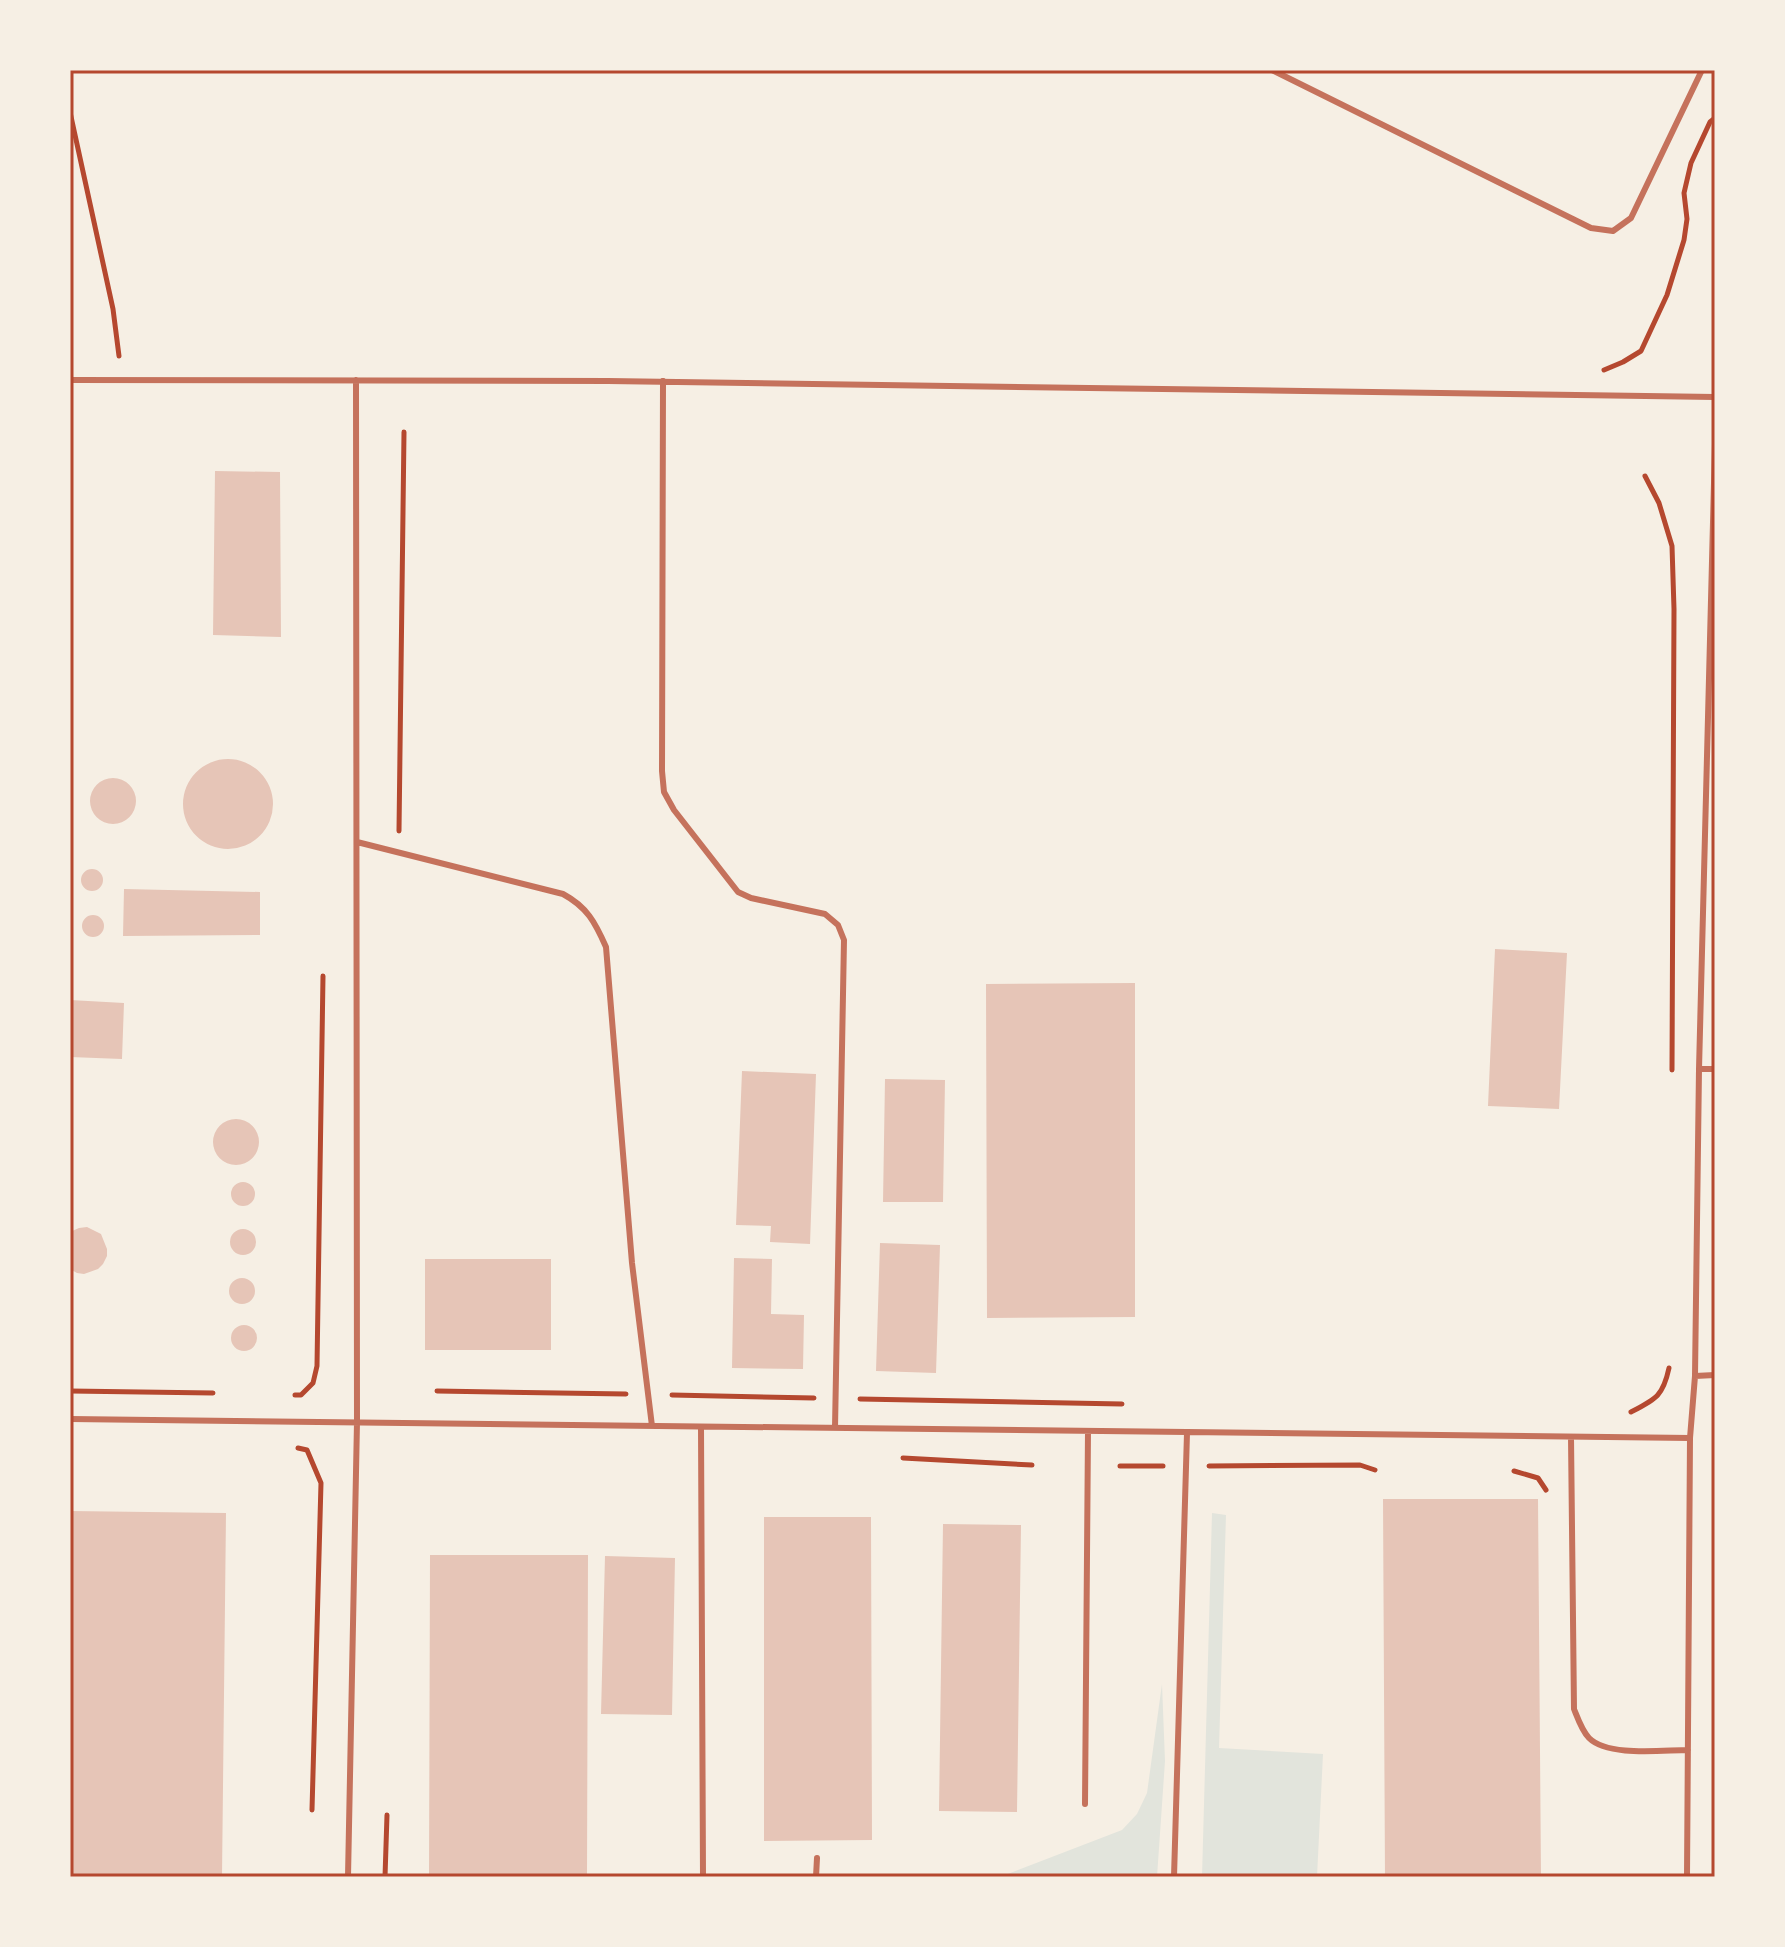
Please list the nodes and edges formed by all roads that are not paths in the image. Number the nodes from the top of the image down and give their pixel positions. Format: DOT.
graph roads {
  1 [pos="1272,70"];
  2 [pos="1702,70"];
  3 [pos="70,380"];
  4 [pos="356,380"];
  5 [pos="663,381"];
  6 [pos="1715,397"];
  7 [pos="1715,444"];
  8 [pos="1712,670"];
  9 [pos="357,842"];
  10 [pos="1699,1069"];
  11 [pos="1715,1069"];
  12 [pos="1715,1375"];
  13 [pos="1695,1376"];
  14 [pos="70,1419"];
  15 [pos="357,1422"];
  16 [pos="652,1426"];
  17 [pos="701,1427"];
  18 [pos="835,1428"];
  19 [pos="1088,1431"];
  20 [pos="1187,1433"];
  21 [pos="1571,1437"];
  22 [pos="1690,1438"];
  23 [pos="1688,1750"];
  24 [pos="1085,1804"];
  25 [pos="817,1858"];
  26 [pos="348,1877"];
  27 [pos="703,1877"];
  28 [pos="816,1877"];
  29 [pos="1174,1877"];
  30 [pos="1687,1877"];
  1 -- 2 [label="lane"];
  3 -- 4 [label="lane"];
  4 -- 5 [label="lane"];
  4 -- 9 [label="lane"];
  5 -- 6 [label="lane"];
  5 -- 18 [label="lane"];
  7 -- 8 [label="lane"];
  8 -- 10 [label="lane"];
  9 -- 15 [label="lane"];
  9 -- 16 [label="lane"];
  10 -- 11 [label="lane"];
  10 -- 13 [label="lane"];
  12 -- 13 [label="lane"];
  13 -- 22 [label="lane"];
  14 -- 15 [label="lane"];
  15 -- 16 [label="lane"];
  15 -- 26 [label="lane"];
  16 -- 17 [label="lane"];
  17 -- 18 [label="lane"];
  17 -- 27 [label="lane"];
  18 -- 19 [label="lane"];
  19 -- 20 [label="lane"];
  19 -- 24 [label="lane"];
  20 -- 21 [label="lane"];
  20 -- 29 [label="lane"];
  21 -- 22 [label="lane"];
  21 -- 23 [label="lane"];
  22 -- 23 [label="lane"];
  23 -- 30 [label="lane"];
  25 -- 28 [label="lane"];
}
